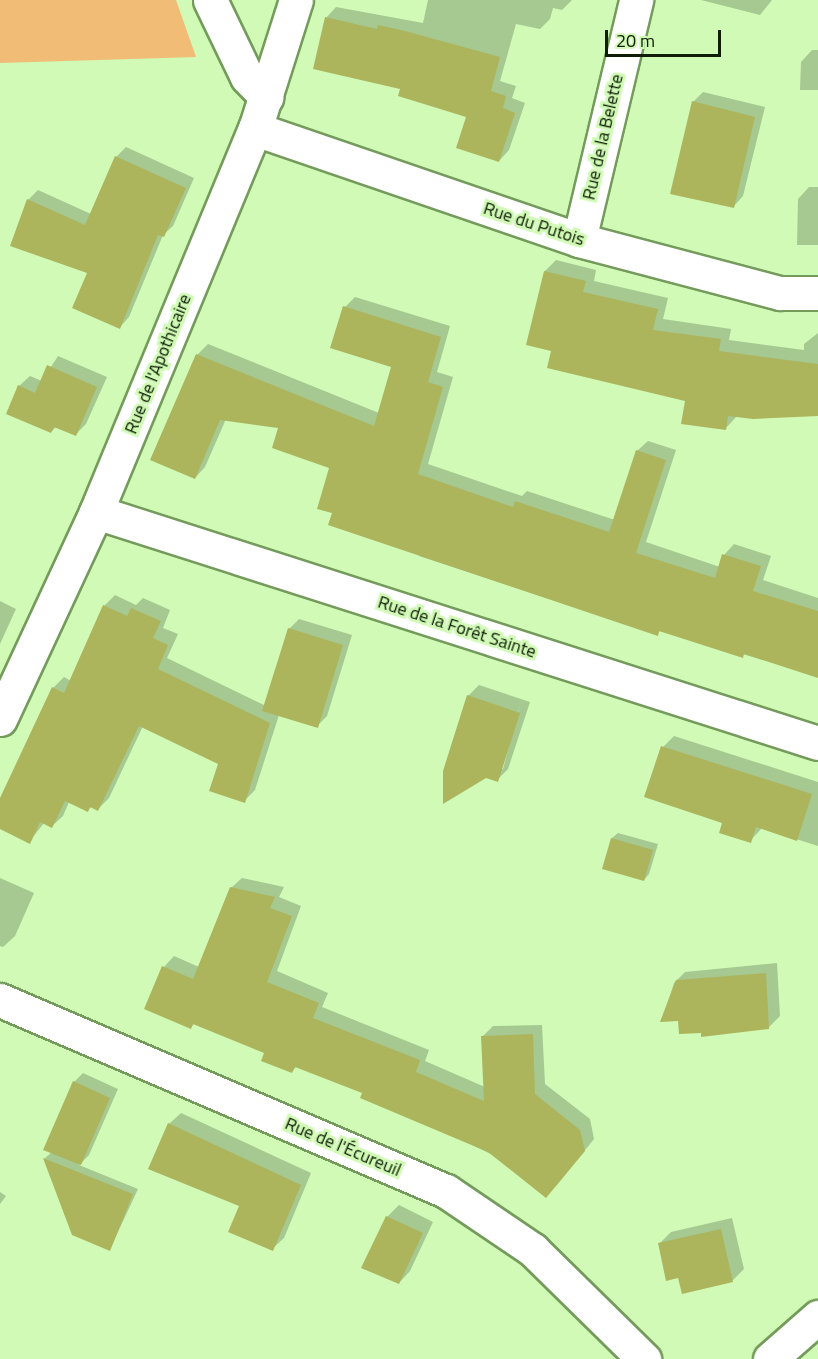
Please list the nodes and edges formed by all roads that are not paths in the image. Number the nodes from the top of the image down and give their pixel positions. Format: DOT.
graph roads {
  1 [pos="210,0"];
  2 [pos="296,0"];
  3 [pos="636,0"];
  4 [pos="266,97"];
  5 [pos="255,129"];
  6 [pos="579,240"];
  7 [pos="818,293"];
  8 [pos="96,512"];
  9 [pos="0,719"];
  10 [pos="818,743"];
  11 [pos="0,1000"];
  12 [pos="818,1317"];
  13 [pos="644,1359"];
  14 [pos="770,1359"];
  1 -- 4 [label="street"];
  2 -- 4 [label="street, Rue de l'Apothicaire"];
  3 -- 6 [label="street, Rue de la Belette"];
  4 -- 5 [label="street, Rue de l'Apothicaire"];
  5 -- 6 [label="street, Rue du Putois"];
  5 -- 8 [label="street, Rue de l'Apothicaire"];
  6 -- 7 [label="street, Rue du Putois"];
  8 -- 9 [label="street, Rue de l'Apothicaire"];
  8 -- 10 [label="street, Rue de la Forêt Sainte"];
  11 -- 13 [label="street, Rue de l'Écureuil"];
  12 -- 14 [label="street"];
}
